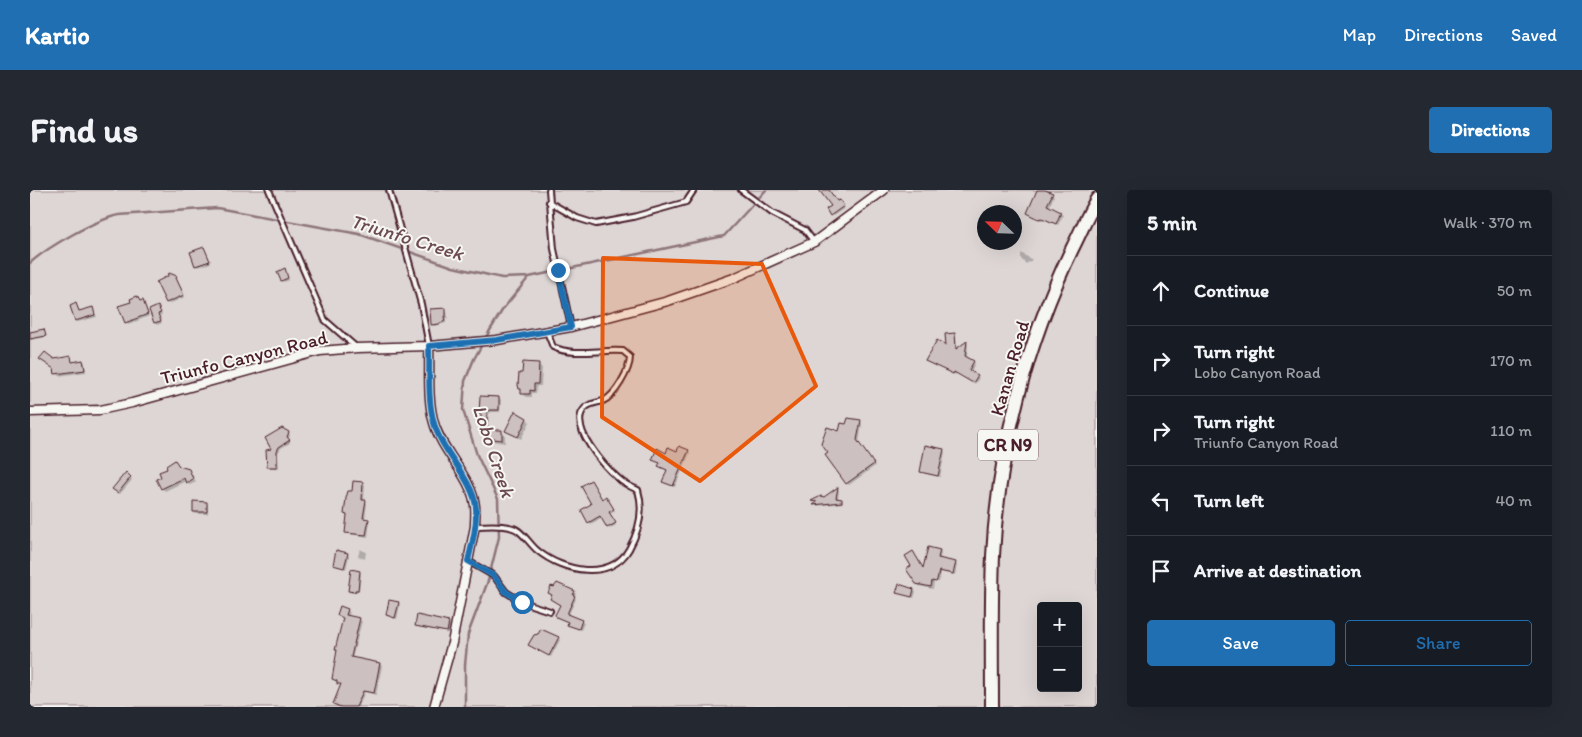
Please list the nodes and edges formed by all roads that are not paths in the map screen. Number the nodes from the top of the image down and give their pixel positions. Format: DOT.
graph roads {
  1 [pos="269,190"];
  2 [pos="389,190"];
  3 [pos="548,190"];
  4 [pos="694,190"];
  5 [pos="740,190"];
  6 [pos="884,190"];
  7 [pos="1097,200"];
  8 [pos="549,202"];
  9 [pos="814,242"];
  10 [pos="571,327"];
  11 [pos="547,332"];
  12 [pos="429,346"];
  13 [pos="356,348"];
  14 [pos="30,412"];
  15 [pos="475,526"];
  16 [pos="468,561"];
  17 [pos="550,611"];
  18 [pos="434,707"];
  19 [pos="992,707"];
  1 -- 13 [label="lane"];
  2 -- 12 [label="lane"];
  3 -- 8 [label="lane"];
  4 -- 8 [label="lane"];
  5 -- 9 [label="lane"];
  6 -- 9 [label="street, Triunfo Canyon Road"];
  7 -- 19 [label="main road, Kanan Road / CR N9"];
  8 -- 10 [label="lane"];
  9 -- 10 [label="street, Triunfo Canyon Road"];
  10 -- 11 [label="street, Triunfo Canyon Road"];
  11 -- 12 [label="street, Triunfo Canyon Road"];
  11 -- 15 [label="lane"];
  12 -- 13 [label="street, Triunfo Canyon Road"];
  12 -- 15 [label="street"];
  13 -- 14 [label="street, Triunfo Canyon Road"];
  15 -- 16 [label="street"];
  16 -- 17 [label="lane"];
  16 -- 18 [label="street"];
}
